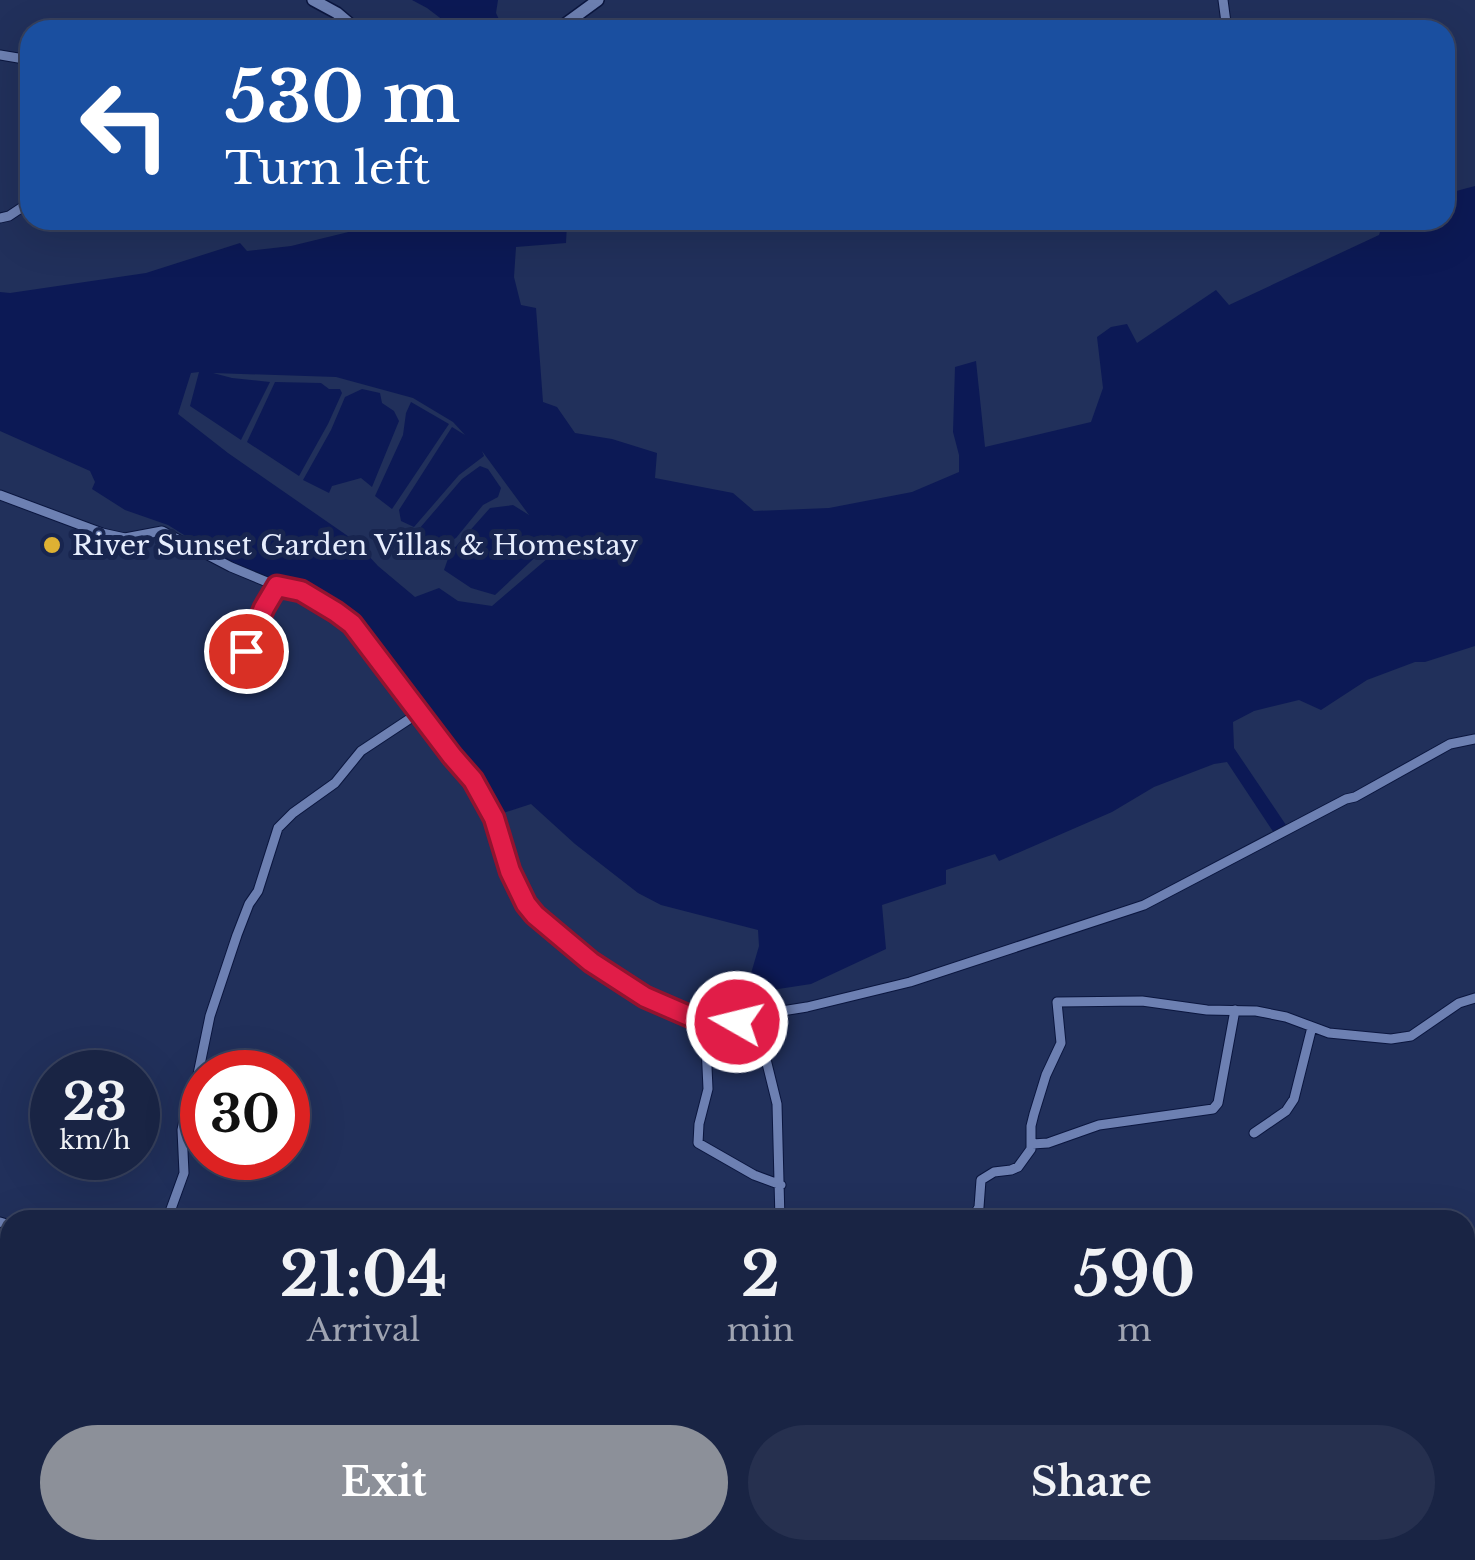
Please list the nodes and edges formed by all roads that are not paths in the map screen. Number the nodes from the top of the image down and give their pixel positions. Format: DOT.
graph roads {
  1 [pos="313,0"];
  2 [pos="598,0"];
  3 [pos="344,20"];
  4 [pos="571,20"];
  5 [pos="0,494"];
  6 [pos="277,586"];
  7 [pos="246,651"];
  8 [pos="420,712"];
  9 [pos="1475,739"];
  10 [pos="1475,998"];
  11 [pos="1235,1010"];
  12 [pos="750,1020"];
  13 [pos="705,1023"];
  14 [pos="1312,1027"];
  15 [pos="1254,1134"];
  16 [pos="1032,1144"];
  17 [pos="781,1185"];
  18 [pos="171,1210"];
  19 [pos="780,1210"];
  20 [pos="977,1210"];
  1 -- 3 [label="street"];
  2 -- 4 [label="street"];
  5 -- 6 [label="street"];
  6 -- 7 [label="street"];
  6 -- 8 [label="street"];
  8 -- 13 [label="street"];
  8 -- 18 [label="street"];
  9 -- 12 [label="street"];
  10 -- 14 [label="street"];
  11 -- 14 [label="street"];
  11 -- 16 [label="street"];
  11 -- 16 [label="street"];
  12 -- 13 [label="street"];
  12 -- 17 [label="street"];
  13 -- 17 [label="street"];
  14 -- 15 [label="street"];
  16 -- 20 [label="street"];
  17 -- 19 [label="street"];
}
